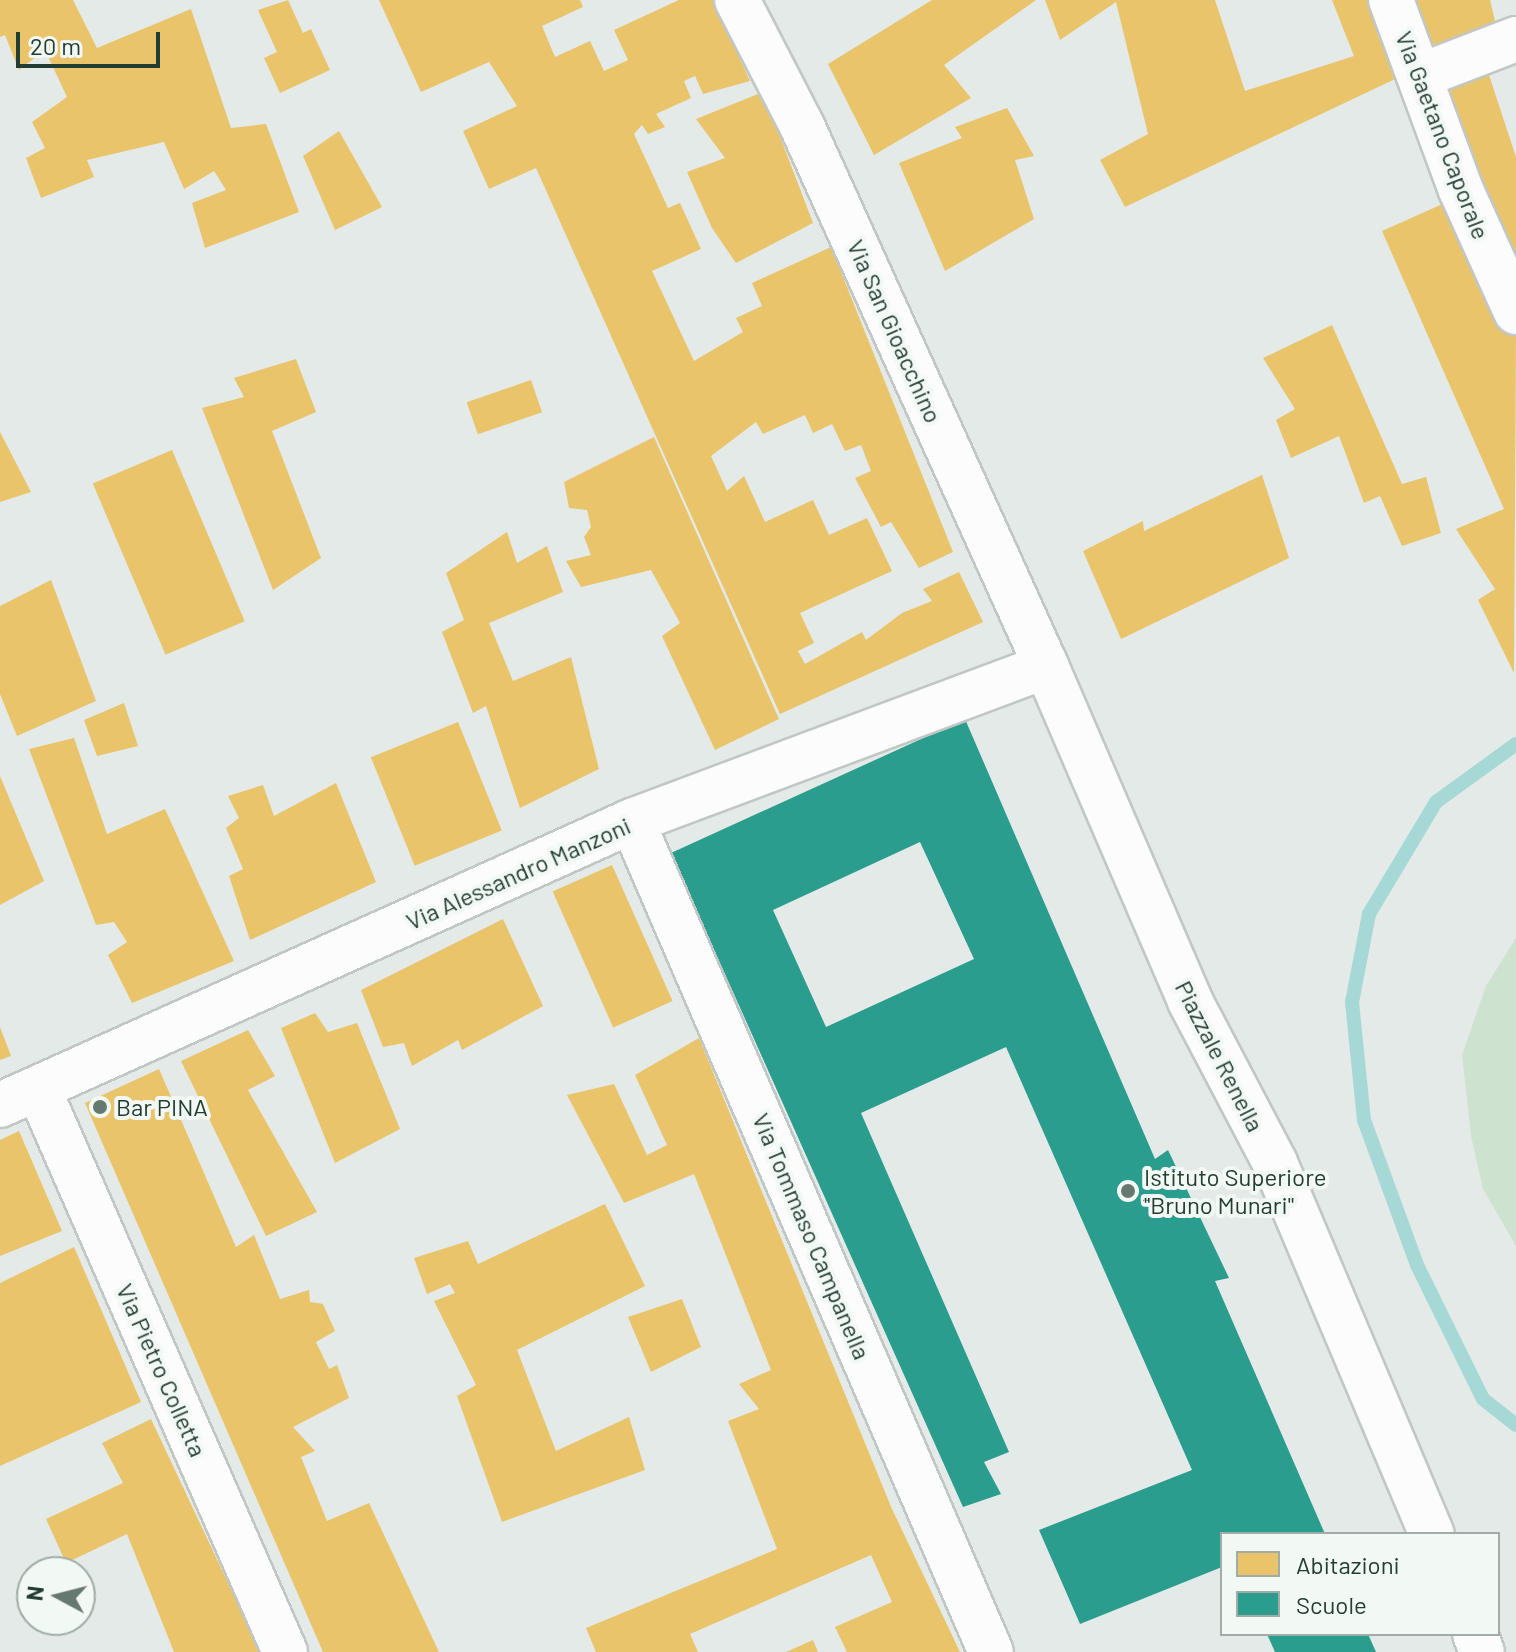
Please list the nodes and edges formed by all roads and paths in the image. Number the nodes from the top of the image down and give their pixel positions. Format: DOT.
graph roads {
  1 [pos="737,0"];
  2 [pos="1391,0"];
  3 [pos="1516,39"];
  4 [pos="1420,76"];
  5 [pos="1516,312"];
  6 [pos="1046,666"];
  7 [pos="632,821"];
  8 [pos="19,1096"];
  9 [pos="1431,1532"];
  10 [pos="285,1652"];
  11 [pos="991,1652"];
  1 -- 6 [label="street, Via San Gioacchino"];
  2 -- 4 [label="street, Via Gaetano Caporale"];
  3 -- 4 [label="street"];
  4 -- 5 [label="street, Via Gaetano Caporale"];
  6 -- 7 [label="street, Via Alessandro Manzoni"];
  6 -- 9 [label="street, Piazzale Renella"];
  7 -- 8 [label="street, Via Alessandro Manzoni"];
  7 -- 11 [label="street, Via Tommaso Campanella"];
  8 -- 10 [label="street, Via Pietro Colletta"];
}
